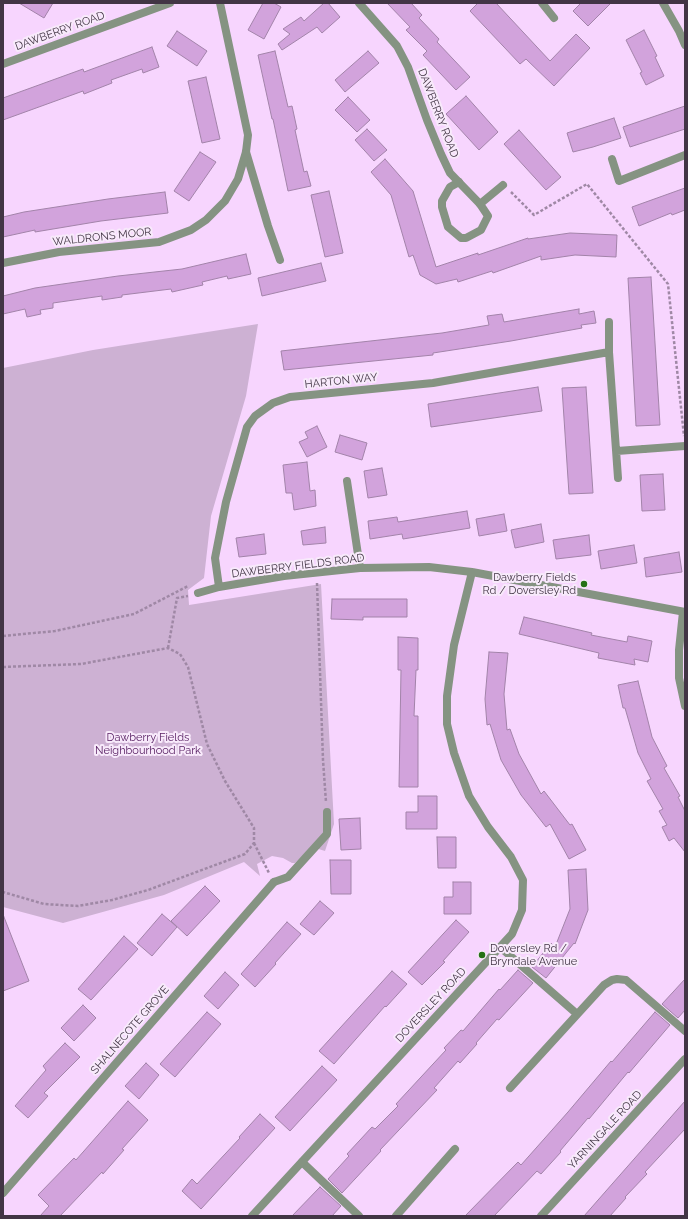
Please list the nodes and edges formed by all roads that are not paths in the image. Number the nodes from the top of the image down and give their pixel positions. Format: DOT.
graph roads {
  1 [pos="170,3"];
  2 [pos="220,3"];
  3 [pos="359,3"];
  4 [pos="542,3"];
  5 [pos="663,3"];
  6 [pos="554,18"];
  7 [pos="685,45"];
  8 [pos="3,64"];
  9 [pos="246,152"];
  10 [pos="685,155"];
  11 [pos="612,159"];
  12 [pos="459,182"];
  13 [pos="503,185"];
  14 [pos="480,204"];
  15 [pos="280,260"];
  16 [pos="3,263"];
  17 [pos="609,322"];
  18 [pos="610,352"];
  19 [pos="685,446"];
  20 [pos="617,451"];
  21 [pos="618,478"];
  22 [pos="347,481"];
  23 [pos="360,568"];
  24 [pos="472,572"];
  25 [pos="219,587"];
  26 [pos="198,593"];
  27 [pos="684,612"];
  28 [pos="685,706"];
  29 [pos="327,812"];
  30 [pos="500,947"];
  31 [pos="577,1014"];
  32 [pos="685,1031"];
  33 [pos="685,1059"];
  34 [pos="510,1088"];
  35 [pos="455,1149"];
  36 [pos="302,1162"];
  37 [pos="3,1193"];
  38 [pos="252,1216"];
  39 [pos="359,1216"];
  40 [pos="396,1216"];
  41 [pos="541,1216"];
  1 -- 8 [label="street, DAWBERRY ROAD"];
  2 -- 9 [label="street, WALDRONS MOOR"];
  3 -- 12 [label="street, DAWBERRY ROAD"];
  4 -- 6 [label="street"];
  5 -- 7 [label="street"];
  9 -- 15 [label="street"];
  9 -- 16 [label="street, WALDRONS MOOR"];
  10 -- 11 [label="street"];
  12 -- 14 [label="street, DAWBERRY ROAD"];
  12 -- 14 [label="street"];
  13 -- 14 [label="street"];
  17 -- 18 [label="street"];
  18 -- 20 [label="street"];
  18 -- 25 [label="street, HARTON WAY"];
  19 -- 20 [label="street"];
  20 -- 21 [label="street"];
  22 -- 23 [label="street"];
  23 -- 24 [label="street, DAWBERRY FIELDS ROAD"];
  23 -- 25 [label="street, DAWBERRY FIELDS ROAD"];
  24 -- 27 [label="street, DAWBERRY FIELDS ROAD"];
  24 -- 30 [label="street, DOVERSLEY ROAD"];
  25 -- 26 [label="street, DAWBERRY FIELDS ROAD"];
  27 -- 28 [label="street"];
  29 -- 37 [label="street, SHALNECOTE GROVE"];
  30 -- 31 [label="street"];
  30 -- 36 [label="street, DOVERSLEY ROAD"];
  31 -- 32 [label="street"];
  31 -- 34 [label="street"];
  33 -- 41 [label="street, YARNINGALE ROAD"];
  35 -- 40 [label="street"];
  36 -- 38 [label="street, DOVERSLEY ROAD"];
  36 -- 39 [label="street"];
}
